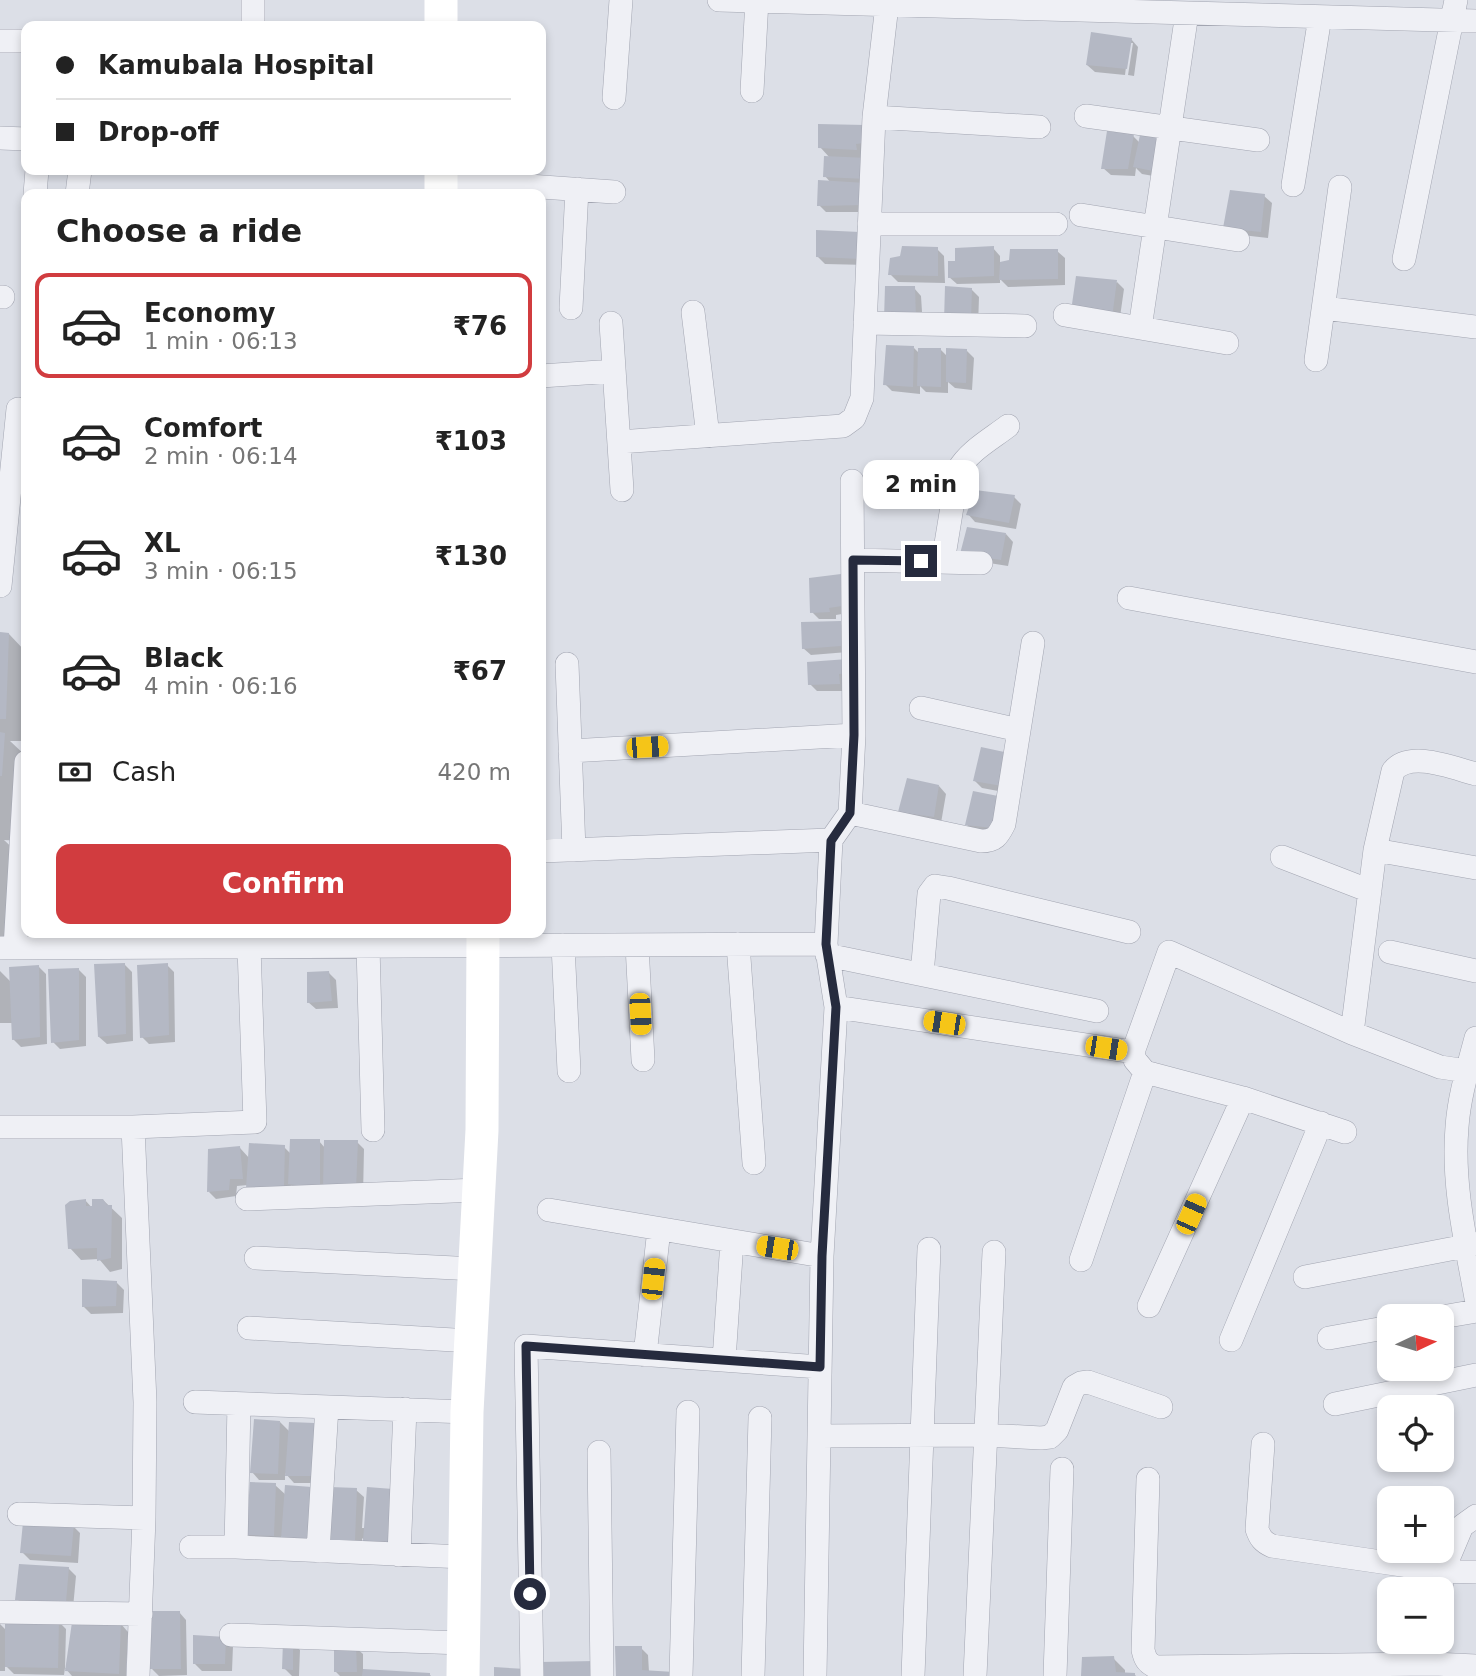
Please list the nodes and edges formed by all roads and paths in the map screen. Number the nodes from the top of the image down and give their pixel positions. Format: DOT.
graph roads {
  1 [pos="253,0"];
  2 [pos="441,0"];
  3 [pos="621,0"];
  4 [pos="719,0"];
  5 [pos="757,0"];
  6 [pos="887,5"];
  7 [pos="1061,5"];
  8 [pos="1153,6"];
  9 [pos="1257,7"];
  10 [pos="1357,9"];
  11 [pos="1454,10"];
  12 [pos="1187,13"];
  13 [pos="1320,17"];
  14 [pos="253,21"];
  15 [pos="441,21"];
  16 [pos="1476,21"];
  17 [pos="0,41"];
  18 [pos="21,41"];
  19 [pos="752,91"];
  20 [pos="614,98"];
  21 [pos="1086,116"];
  22 [pos="874,117"];
  23 [pos="1039,127"];
  24 [pos="1169,128"];
  25 [pos="0,138"];
  26 [pos="21,139"];
  27 [pos="1258,140"];
  28 [pos="441,181"];
  29 [pos="1293,186"];
  30 [pos="1340,187"];
  31 [pos="500,189"];
  32 [pos="578,189"];
  33 [pos="614,192"];
  34 [pos="1082,215"];
  35 [pos="869,224"];
  36 [pos="1056,224"];
  37 [pos="1155,227"];
  38 [pos="1238,240"];
  39 [pos="1404,259"];
  40 [pos="571,308"];
  41 [pos="1324,308"];
  42 [pos="693,312"];
  43 [pos="1065,315"];
  44 [pos="611,323"];
  45 [pos="865,323"];
  46 [pos="1025,326"];
  47 [pos="1476,327"];
  48 [pos="1140,328"];
  49 [pos="1227,342"];
  50 [pos="1316,360"];
  51 [pos="614,371"];
  52 [pos="546,376"];
  53 [pos="15,408"];
  54 [pos="1008,426"];
  55 [pos="708,436"];
  56 [pos="619,442"];
  57 [pos="852,481"];
  58 [pos="622,490"];
  59 [pos="853,560"];
  60 [pos="943,562"];
  61 [pos="981,563"];
  62 [pos="0,586"];
  63 [pos="1129,598"];
  64 [pos="1033,643"];
  65 [pos="1476,662"];
  66 [pos="566,664"];
  67 [pos="920,708"];
  68 [pos="1019,730"];
  69 [pos="854,735"];
  70 [pos="570,751"];
  71 [pos="1476,774"];
  72 [pos="850,813"];
  73 [pos="21,814"];
  74 [pos="831,841"];
  75 [pos="573,850"];
  76 [pos="1375,850"];
  77 [pos="546,851"];
  78 [pos="1282,857"];
  79 [pos="1476,868"];
  80 [pos="1370,891"];
  81 [pos="1129,932"];
  82 [pos="483,939"];
  83 [pos="637,944"];
  84 [pos="738,944"];
  85 [pos="563,945"];
  86 [pos="369,946"];
  87 [pos="249,947"];
  88 [pos="8,948"];
  89 [pos="827,949"];
  90 [pos="1390,952"];
  91 [pos="1476,971"];
  92 [pos="922,974"];
  93 [pos="836,1007"];
  94 [pos="1097,1011"];
  95 [pos="1352,1033"];
  96 [pos="1476,1038"];
  97 [pos="643,1060"];
  98 [pos="1139,1062"];
  99 [pos="1468,1071"];
  100 [pos="569,1072"];
  101 [pos="1468,1097"];
  102 [pos="1243,1098"];
  103 [pos="1321,1123"];
  104 [pos="0,1127"];
  105 [pos="133,1127"];
  106 [pos="373,1130"];
  107 [pos="1345,1132"];
  108 [pos="754,1163"];
  109 [pos="1467,1186"];
  110 [pos="479,1190"];
  111 [pos="247,1199"];
  112 [pos="549,1210"];
  113 [pos="659,1229"];
  114 [pos="732,1241"];
  115 [pos="1471,1244"];
  116 [pos="929,1248"];
  117 [pos="994,1252"];
  118 [pos="822,1256"];
  119 [pos="256,1258"];
  120 [pos="1081,1260"];
  121 [pos="475,1269"];
  122 [pos="1305,1277"];
  123 [pos="1476,1298"];
  124 [pos="1149,1306"];
  125 [pos="1476,1311"];
  126 [pos="1454,1315"];
  127 [pos="249,1328"];
  128 [pos="1377,1329"];
  129 [pos="1329,1338"];
  130 [pos="1231,1340"];
  131 [pos="471,1341"];
  132 [pos="645,1355"];
  133 [pos="724,1360"];
  134 [pos="820,1367"];
  135 [pos="1476,1375"];
  136 [pos="195,1402"];
  137 [pos="239,1404"];
  138 [pos="1335,1404"];
  139 [pos="327,1407"];
  140 [pos="1161,1407"];
  141 [pos="405,1409"];
  142 [pos="467,1412"];
  143 [pos="688,1412"];
  144 [pos="760,1418"];
  145 [pos="986,1435"];
  146 [pos="819,1436"];
  147 [pos="922,1437"];
  148 [pos="1263,1444"];
  149 [pos="599,1452"];
  150 [pos="1062,1469"];
  151 [pos="1148,1479"];
  152 [pos="19,1514"];
  153 [pos="144,1518"];
  154 [pos="1471,1522"];
  155 [pos="191,1546"];
  156 [pos="236,1547"];
  157 [pos="318,1550"];
  158 [pos="400,1555"];
  159 [pos="464,1557"];
  160 [pos="1476,1572"];
  161 [pos="1427,1577"];
  162 [pos="1444,1577"];
  163 [pos="1454,1577"];
  164 [pos="0,1612"];
  165 [pos="141,1614"];
  166 [pos="231,1634"];
  167 [pos="463,1643"];
  168 [pos="1434,1660"];
  169 [pos="1476,1666"];
  170 [pos="138,1676"];
  171 [pos="463,1676"];
  172 [pos="532,1676"];
  173 [pos="602,1676"];
  174 [pos="681,1676"];
  175 [pos="753,1676"];
  176 [pos="815,1676"];
  177 [pos="913,1676"];
  178 [pos="975,1676"];
  179 [pos="1055,1676"];
  1 -- 14 [label="street"];
  2 -- 15 [label="street"];
  3 -- 20 [label="street"];
  4 -- 5 [label="street"];
  5 -- 6 [label="street"];
  5 -- 19 [label="street"];
  6 -- 7 [label="street"];
  6 -- 22 [label="street"];
  7 -- 8 [label="street"];
  8 -- 12 [label="street"];
  9 -- 12 [label="street"];
  9 -- 13 [label="street"];
  10 -- 11 [label="street"];
  10 -- 13 [label="street"];
  11 -- 16 [label="street"];
  11 -- 39 [label="street"];
  12 -- 24 [label="street"];
  13 -- 29 [label="street"];
  17 -- 18 [label="street"];
  21 -- 24 [label="street"];
  22 -- 23 [label="street"];
  22 -- 35 [label="street"];
  24 -- 27 [label="street"];
  24 -- 37 [label="street"];
  25 -- 26 [label="street"];
  28 -- 31 [label="street"];
  30 -- 41 [label="street"];
  31 -- 32 [label="street"];
  32 -- 33 [label="street"];
  32 -- 40 [label="street"];
  34 -- 37 [label="street"];
  35 -- 36 [label="street"];
  35 -- 45 [label="street"];
  37 -- 38 [label="street"];
  37 -- 48 [label="street"];
  41 -- 47 [label="street"];
  41 -- 50 [label="street"];
  42 -- 55 [label="street"];
  43 -- 48 [label="street"];
  44 -- 51 [label="street"];
  45 -- 46 [label="street"];
  45 -- 55 [label="street"];
  48 -- 49 [label="street"];
  51 -- 52 [label="street"];
  51 -- 56 [label="street"];
  53 -- 62 [label="street"];
  54 -- 60 [label="street"];
  55 -- 56 [label="street"];
  56 -- 58 [label="street"];
  57 -- 59 [label="street"];
  59 -- 60 [label="street"];
  59 -- 69 [label="street"];
  60 -- 61 [label="street"];
  63 -- 65 [label="street"];
  64 -- 68 [label="street"];
  66 -- 70 [label="street"];
  67 -- 68 [label="street"];
  68 -- 72 [label="street"];
  69 -- 70 [label="street"];
  69 -- 72 [label="street"];
  70 -- 75 [label="street"];
  71 -- 76 [label="street"];
  72 -- 74 [label="street"];
  73 -- 88 [label="street"];
  74 -- 75 [label="street"];
  74 -- 89 [label="street"];
  75 -- 77 [label="street"];
  76 -- 79 [label="street"];
  76 -- 80 [label="street"];
  78 -- 80 [label="street"];
  80 -- 95 [label="street"];
  81 -- 92 [label="street"];
  82 -- 85 [label="street"];
  82 -- 86 [label="street"];
  82 -- 110 [label="street"];
  83 -- 84 [label="street"];
  83 -- 85 [label="street"];
  83 -- 97 [label="street"];
  84 -- 89 [label="street"];
  84 -- 108 [label="street"];
  85 -- 100 [label="street"];
  86 -- 87 [label="street"];
  86 -- 106 [label="street"];
  87 -- 88 [label="street"];
  87 -- 105 [label="street"];
  89 -- 92 [label="street"];
  89 -- 93 [label="street"];
  90 -- 91 [label="street"];
  92 -- 94 [label="street"];
  93 -- 98 [label="street"];
  93 -- 118 [label="street"];
  95 -- 98 [label="street"];
  95 -- 99 [label="street"];
  96 -- 99 [label="street"];
  98 -- 102 [label="street"];
  98 -- 120 [label="street"];
  99 -- 101 [label="street"];
  101 -- 109 [label="street"];
  102 -- 103 [label="street"];
  102 -- 124 [label="street"];
  103 -- 107 [label="street"];
  103 -- 130 [label="street"];
  104 -- 105 [label="street"];
  105 -- 153 [label="street"];
  109 -- 115 [label="street"];
  110 -- 111 [label="street"];
  110 -- 121 [label="street"];
  112 -- 113 [label="street"];
  113 -- 114 [label="street"];
  113 -- 132 [label="street"];
  114 -- 118 [label="street"];
  114 -- 133 [label="street"];
  115 -- 122 [label="street"];
  115 -- 123 [label="street"];
  116 -- 147 [label="street"];
  117 -- 145 [label="street"];
  118 -- 134 [label="street"];
  119 -- 121 [label="street"];
  121 -- 131 [label="street"];
  125 -- 126 [label="street"];
  127 -- 131 [label="street"];
  128 -- 129 [label="street"];
  131 -- 142 [label="street"];
  132 -- 133 [label="street"];
  132 -- 172 [label="street"];
  133 -- 134 [label="street"];
  134 -- 146 [label="street"];
  135 -- 138 [label="street"];
  136 -- 137 [label="street"];
  137 -- 139 [label="street"];
  137 -- 156 [label="street"];
  139 -- 141 [label="street"];
  139 -- 157 [label="street"];
  140 -- 145 [label="street"];
  141 -- 142 [label="street"];
  141 -- 158 [label="street"];
  142 -- 159 [label="street"];
  143 -- 174 [label="street"];
  144 -- 175 [label="street"];
  145 -- 147 [label="street"];
  145 -- 178 [label="street"];
  146 -- 147 [label="street"];
  146 -- 176 [label="street"];
  147 -- 177 [label="street"];
  148 -- 161 [label="street"];
  149 -- 173 [label="street"];
  150 -- 179 [label="street"];
  151 -- 168 [label="street"];
  152 -- 153 [label="street"];
  153 -- 165 [label="street"];
  154 -- 162 [label="street"];
  155 -- 156 [label="street"];
  156 -- 157 [label="street"];
  157 -- 158 [label="street"];
  158 -- 159 [label="street"];
  159 -- 167 [label="street"];
  160 -- 163 [label="street"];
  164 -- 165 [label="street"];
  165 -- 170 [label="street"];
  166 -- 167 [label="street"];
  167 -- 171 [label="street"];
  168 -- 169 [label="street"];
}
